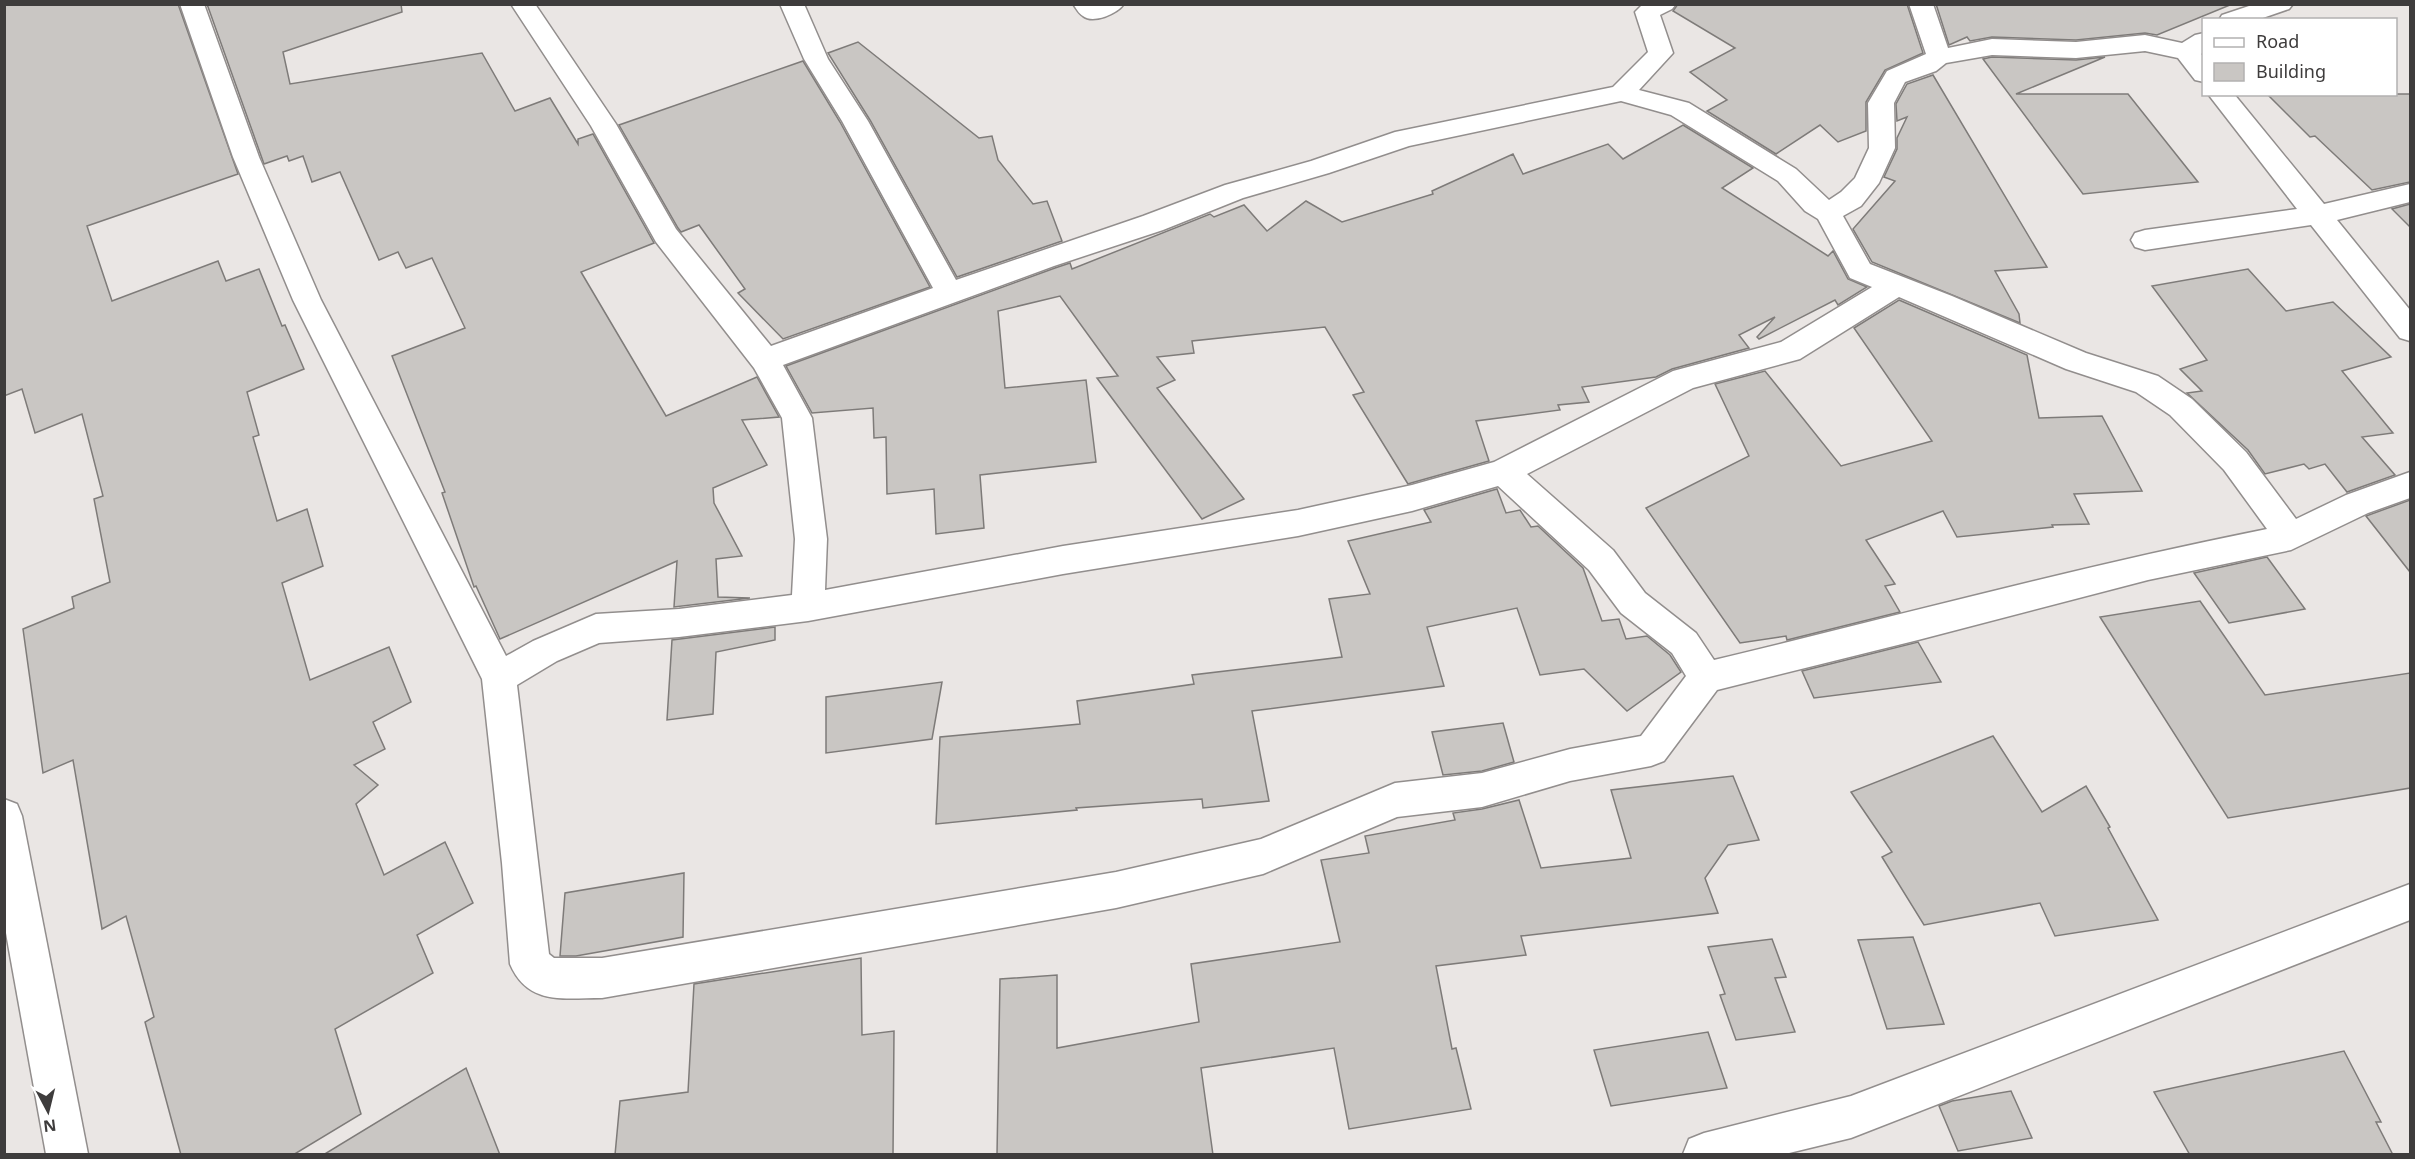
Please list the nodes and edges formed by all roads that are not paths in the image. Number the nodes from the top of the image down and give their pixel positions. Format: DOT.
graph roads {
  1 [pos="192,4"];
  2 [pos="523,4"];
  3 [pos="792,4"];
  4 [pos="1085,4"];
  5 [pos="1112,4"];
  6 [pos="1664,4"];
  7 [pos="1921,4"];
  8 [pos="2280,4"];
  9 [pos="2237,18"];
  10 [pos="2195,46"];
  11 [pos="1939,57"];
  12 [pos="2202,68"];
  13 [pos="1621,93"];
  14 [pos="2222,96"];
  15 [pos="2410,193"];
  16 [pos="1828,213"];
  17 [pos="2318,215"];
  18 [pos="2145,240"];
  19 [pos="1897,285"];
  20 [pos="950,294"];
  21 [pos="2410,330"];
  22 [pos="765,360"];
  23 [pos="1503,472"];
  24 [pos="2410,485"];
  25 [pos="2291,537"];
  26 [pos="808,607"];
  27 [pos="1706,677"];
  28 [pos="499,678"];
  29 [pos="4,816"];
  30 [pos="2410,902"];
  31 [pos="66,1155"];
  32 [pos="1704,1155"];
  1 -- 28 [label="street"];
  2 -- 22 [label="street"];
  3 -- 20 [label="street"];
  4 -- 5 [label="street"];
  6 -- 13 [label="street"];
  7 -- 11 [label="street"];
  8 -- 9 [label="street"];
  10 -- 11 [label="street"];
  10 -- 12 [label="street"];
  11 -- 16 [label="street"];
  13 -- 16 [label="street"];
  13 -- 20 [label="street"];
  14 -- 17 [label="street"];
  15 -- 17 [label="street"];
  16 -- 19 [label="street"];
  17 -- 18 [label="street"];
  17 -- 21 [label="street"];
  19 -- 23 [label="street"];
  19 -- 25 [label="street"];
  20 -- 22 [label="street"];
  22 -- 26 [label="street"];
  23 -- 26 [label="street"];
  23 -- 27 [label="street"];
  24 -- 25 [label="street"];
  25 -- 27 [label="street"];
  26 -- 28 [label="street"];
  27 -- 28 [label="street"];
  29 -- 31 [label="street"];
  30 -- 32 [label="street"];
}
